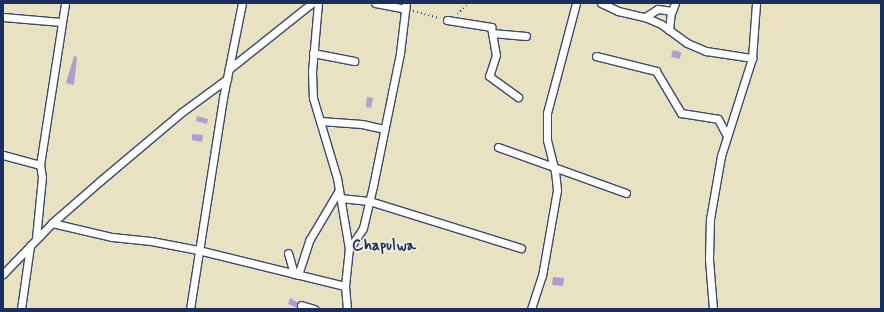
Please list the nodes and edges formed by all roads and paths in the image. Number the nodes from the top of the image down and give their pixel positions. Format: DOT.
graph roads {
  1 [pos="65,3"];
  2 [pos="242,3"];
  3 [pos="312,3"];
  4 [pos="318,3"];
  5 [pos="376,3"];
  6 [pos="469,3"];
  7 [pos="576,3"];
  8 [pos="601,3"];
  9 [pos="675,3"];
  10 [pos="756,3"];
  11 [pos="405,6"];
  12 [pos="671,11"];
  13 [pos="3,17"];
  14 [pos="645,17"];
  15 [pos="448,20"];
  16 [pos="61,22"];
  17 [pos="669,30"];
  18 [pos="492,34"];
  19 [pos="526,36"];
  20 [pos="313,53"];
  21 [pos="596,56"];
  22 [pos="752,58"];
  23 [pos="354,61"];
  24 [pos="228,69"];
  25 [pos="227,79"];
  26 [pos="518,97"];
  27 [pos="320,121"];
  28 [pos="383,129"];
  29 [pos="727,136"];
  30 [pos="498,147"];
  31 [pos="3,155"];
  32 [pos="40,164"];
  33 [pos="554,167"];
  34 [pos="339,190"];
  35 [pos="626,193"];
  36 [pos="340,198"];
  37 [pos="369,201"];
  38 [pos="52,223"];
  39 [pos="36,238"];
  40 [pos="30,246"];
  41 [pos="521,248"];
  42 [pos="349,249"];
  43 [pos="198,250"];
  44 [pos="288,253"];
  45 [pos="3,274"];
  46 [pos="296,275"];
  47 [pos="345,286"];
  48 [pos="301,305"];
  49 [pos="21,309"];
  50 [pos="190,309"];
  51 [pos="314,309"];
  52 [pos="347,309"];
  53 [pos="531,309"];
  54 [pos="713,309"];
  1 -- 16 [label="street"];
  2 -- 24 [label="street"];
  3 -- 24 [label="street"];
  4 -- 20 [label="street"];
  5 -- 11 [label="street"];
  6 -- 15 [label="path"];
  7 -- 33 [label="street"];
  8 -- 14 [label="street"];
  9 -- 12 [label="street"];
  10 -- 22 [label="street"];
  11 -- 15 [label="path"];
  11 -- 28 [label="street"];
  12 -- 14 [label="street"];
  12 -- 17 [label="street"];
  13 -- 16 [label="street"];
  14 -- 17 [label="street"];
  15 -- 18 [label="street"];
  16 -- 32 [label="street"];
  17 -- 22 [label="street"];
  18 -- 19 [label="street"];
  18 -- 26 [label="street"];
  20 -- 23 [label="street"];
  20 -- 27 [label="street"];
  21 -- 29 [label="street"];
  22 -- 29 [label="street"];
  24 -- 25 [label="street"];
  25 -- 38 [label="street"];
  25 -- 43 [label="street"];
  27 -- 28 [label="street"];
  27 -- 34 [label="street"];
  28 -- 37 [label="street"];
  29 -- 54 [label="street"];
  30 -- 33 [label="street"];
  31 -- 32 [label="street"];
  32 -- 39 [label="street"];
  33 -- 35 [label="street"];
  33 -- 53 [label="street"];
  34 -- 36 [label="street"];
  34 -- 46 [label="street"];
  36 -- 37 [label="street"];
  36 -- 42 [label="street"];
  37 -- 41 [label="street"];
  37 -- 42 [label="street"];
  38 -- 39 [label="street"];
  38 -- 43 [label="street"];
  39 -- 40 [label="street"];
  40 -- 45 [label="street"];
  40 -- 49 [label="street"];
  42 -- 47 [label="street"];
  43 -- 46 [label="street"];
  43 -- 50 [label="street"];
  44 -- 46 [label="street"];
  46 -- 47 [label="street"];
  47 -- 52 [label="street"];
  48 -- 51 [label="street"];
}
